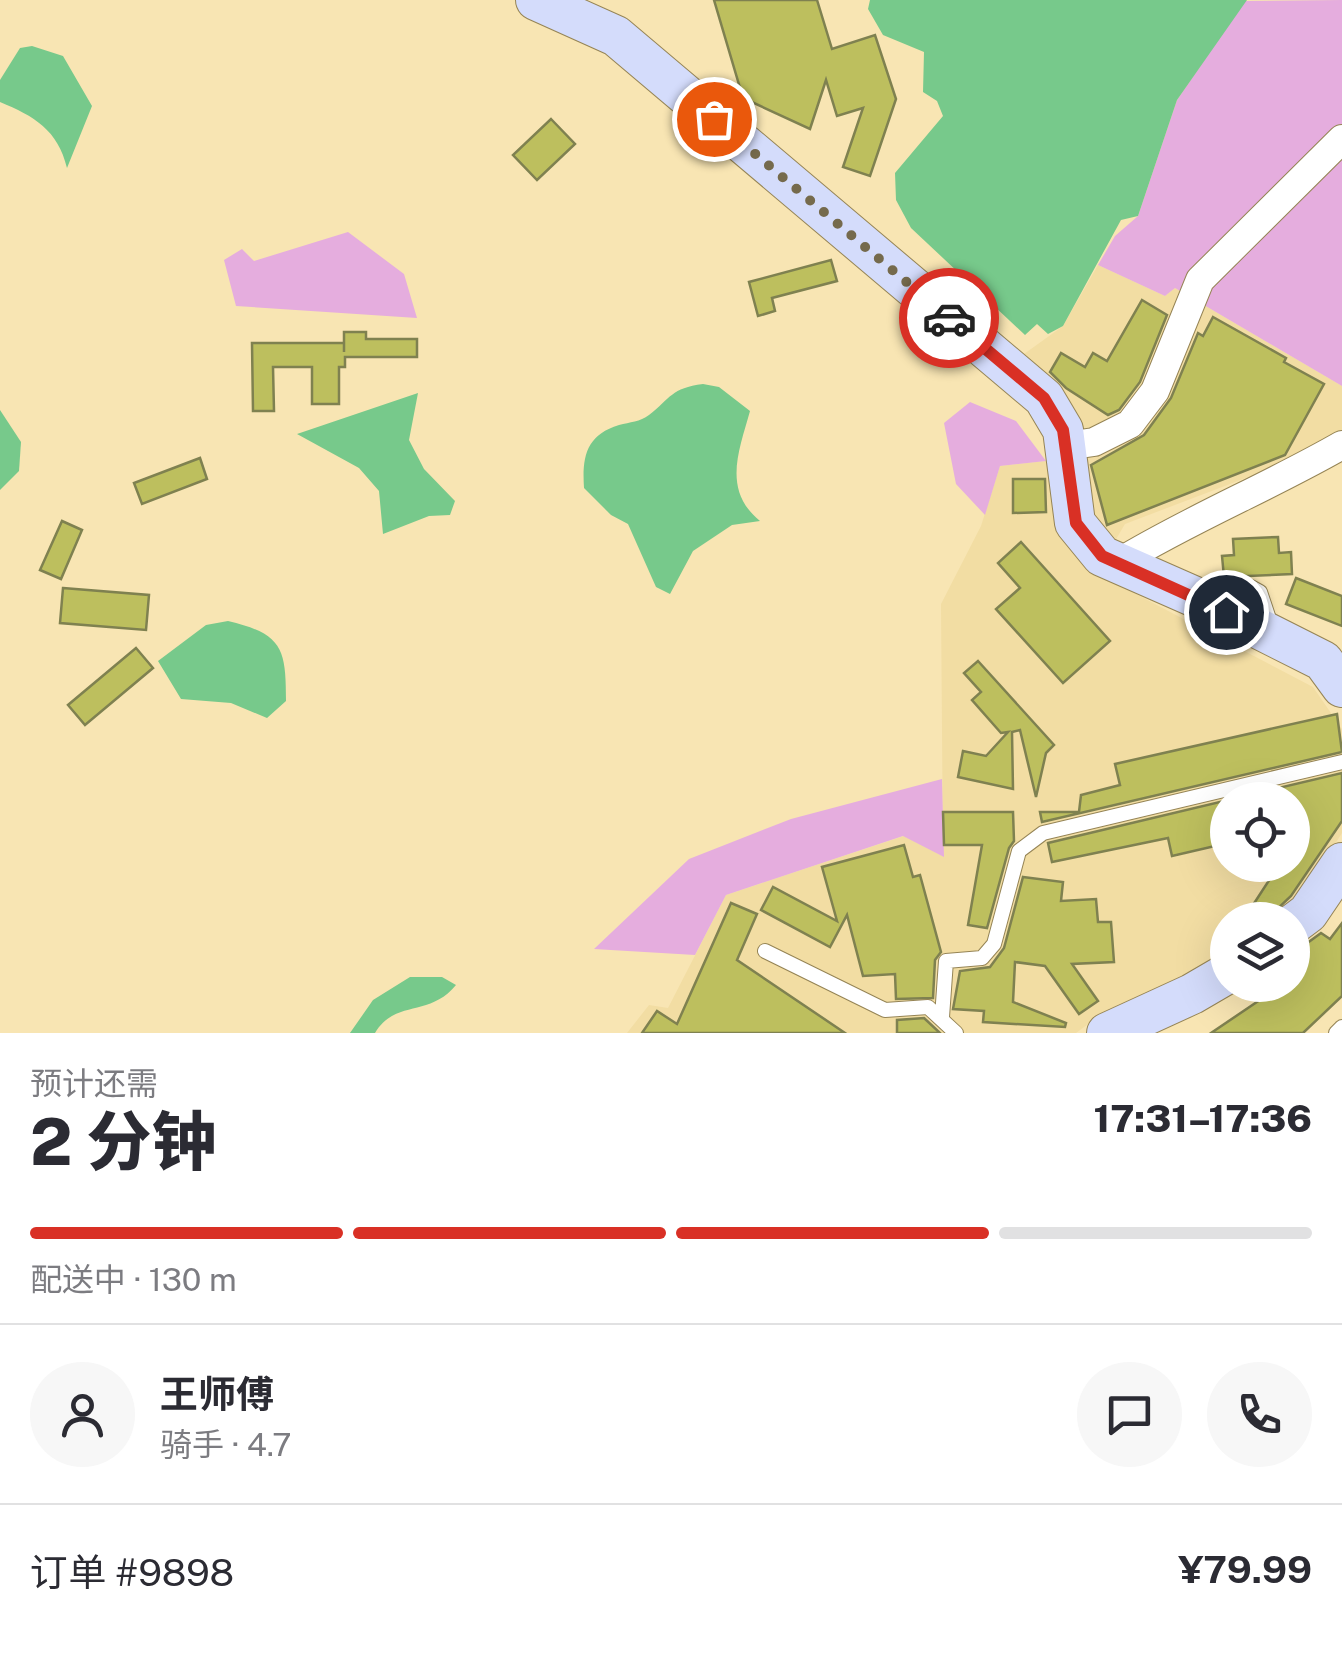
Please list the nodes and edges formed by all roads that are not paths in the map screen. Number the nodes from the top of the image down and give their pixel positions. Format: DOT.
graph roads {
  1 [pos="536,0"];
  2 [pos="1342,139"];
  3 [pos="1342,445"];
  4 [pos="1066,446"];
  5 [pos="1118,563"];
  6 [pos="1342,688"];
  7 [pos="1342,762"];
  8 [pos="1342,863"];
  9 [pos="1310,910"];
  10 [pos="765,950"];
  11 [pos="1210,984"];
  12 [pos="942,1016"];
  13 [pos="1342,1027"];
  14 [pos="956,1033"];
  15 [pos="1107,1033"];
  16 [pos="1336,1033"];
  1 -- 4 [label="main road"];
  2 -- 4 [label="street"];
  3 -- 5 [label="street"];
  4 -- 5 [label="main road"];
  5 -- 6 [label="main road"];
  7 -- 12 [label="lane"];
  8 -- 9 [label="main road"];
  10 -- 12 [label="lane"];
  11 -- 15 [label="main road"];
  12 -- 14 [label="lane"];
  13 -- 16 [label="lane"];
}
